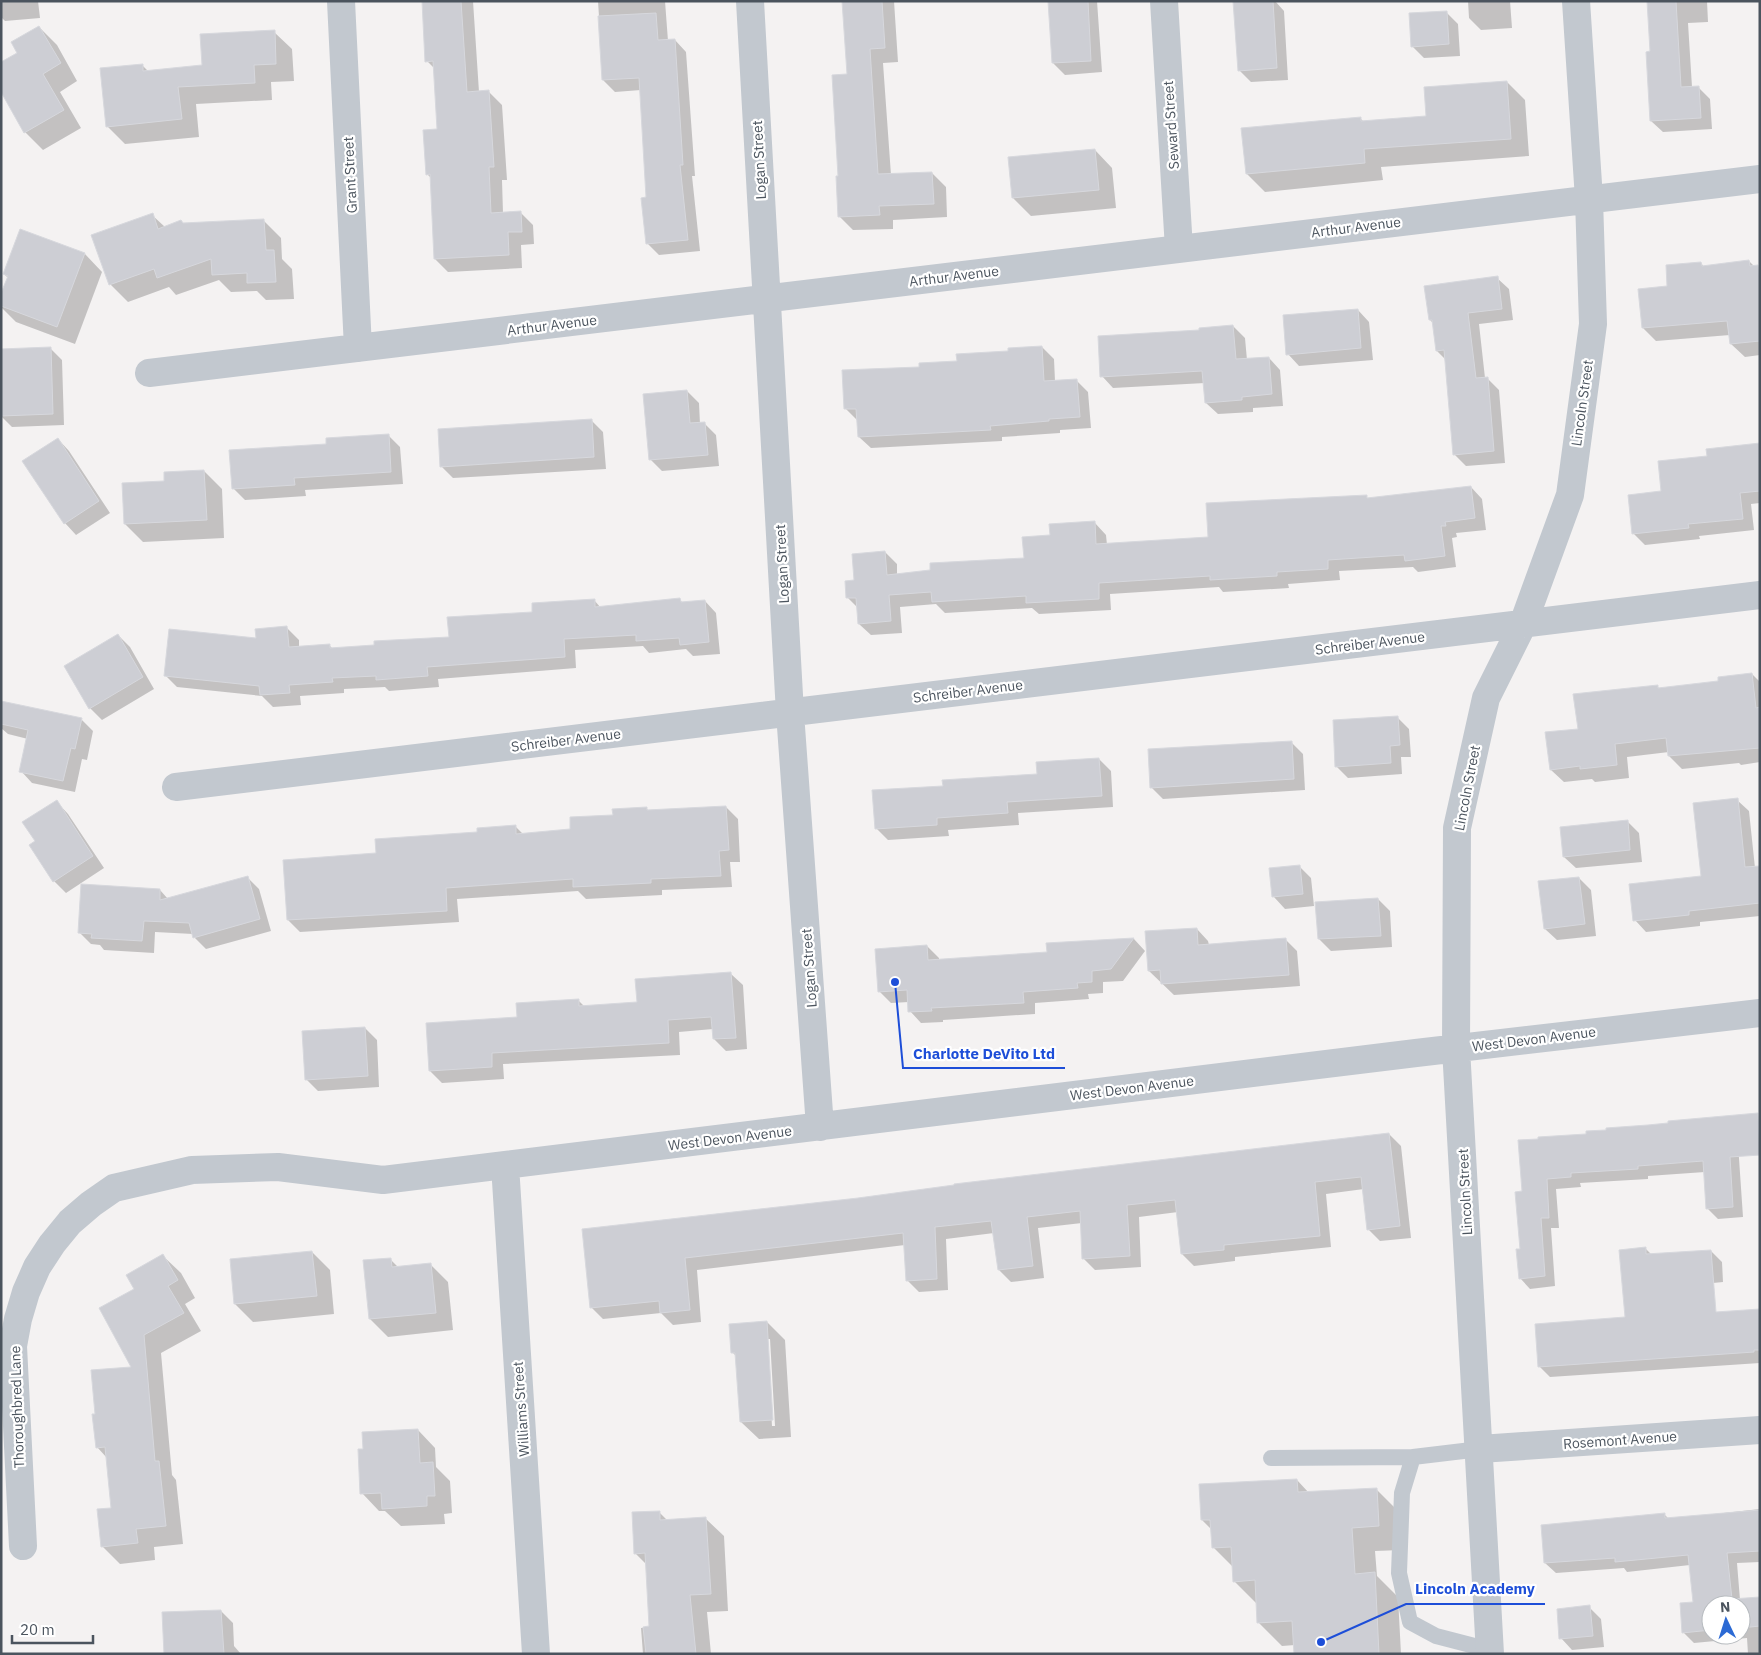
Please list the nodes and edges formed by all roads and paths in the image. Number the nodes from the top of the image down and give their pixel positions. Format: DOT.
graph roads {
  1 [pos="341,1"];
  2 [pos="750,1"];
  3 [pos="1164,1"];
  4 [pos="1576,1"];
  5 [pos="1760,178"];
  6 [pos="1589,199"];
  7 [pos="1179,249"];
  8 [pos="767,299"];
  9 [pos="358,348"];
  10 [pos="149,373"];
  11 [pos="1760,594"];
  12 [pos="1523,624"];
  13 [pos="790,713"];
  14 [pos="176,787"];
  15 [pos="1760,1013"];
  16 [pos="1456,1048"];
  17 [pos="820,1127"];
  18 [pos="505,1165"];
  19 [pos="1760,1430"];
  20 [pos="1480,1449"];
  21 [pos="1413,1457"];
  22 [pos="1271,1458"];
  23 [pos="23,1546"];
  24 [pos="1490,1652"];
  25 [pos="536,1654"];
  1 -- 9 [label="street, Grant Street"];
  2 -- 8 [label="street, Logan Street"];
  3 -- 7 [label="street, Seward Street"];
  4 -- 6 [label="street, Lincoln Street"];
  5 -- 6 [label="street, Arthur Avenue"];
  6 -- 7 [label="street, Arthur Avenue"];
  6 -- 12 [label="street, Lincoln Street"];
  7 -- 8 [label="street, Arthur Avenue"];
  8 -- 9 [label="street, Arthur Avenue"];
  8 -- 13 [label="street, Logan Street"];
  9 -- 10 [label="street, Arthur Avenue"];
  11 -- 12 [label="street, Schreiber Avenue"];
  12 -- 13 [label="street, Schreiber Avenue"];
  12 -- 16 [label="street, Lincoln Street"];
  13 -- 14 [label="street, Schreiber Avenue"];
  13 -- 17 [label="street, Logan Street"];
  15 -- 16 [label="street, West Devon Avenue"];
  16 -- 17 [label="street, West Devon Avenue"];
  16 -- 20 [label="street, Lincoln Street"];
  17 -- 18 [label="street, West Devon Avenue"];
  18 -- 23 [label="street, Thoroughbred Lane"];
  18 -- 25 [label="street, Williams Street"];
  19 -- 20 [label="street, Rosemont Avenue"];
  20 -- 21 [label="lane"];
  20 -- 24 [label="street, Lincoln Street"];
  21 -- 22 [label="lane"];
  21 -- 24 [label="lane"];
}
